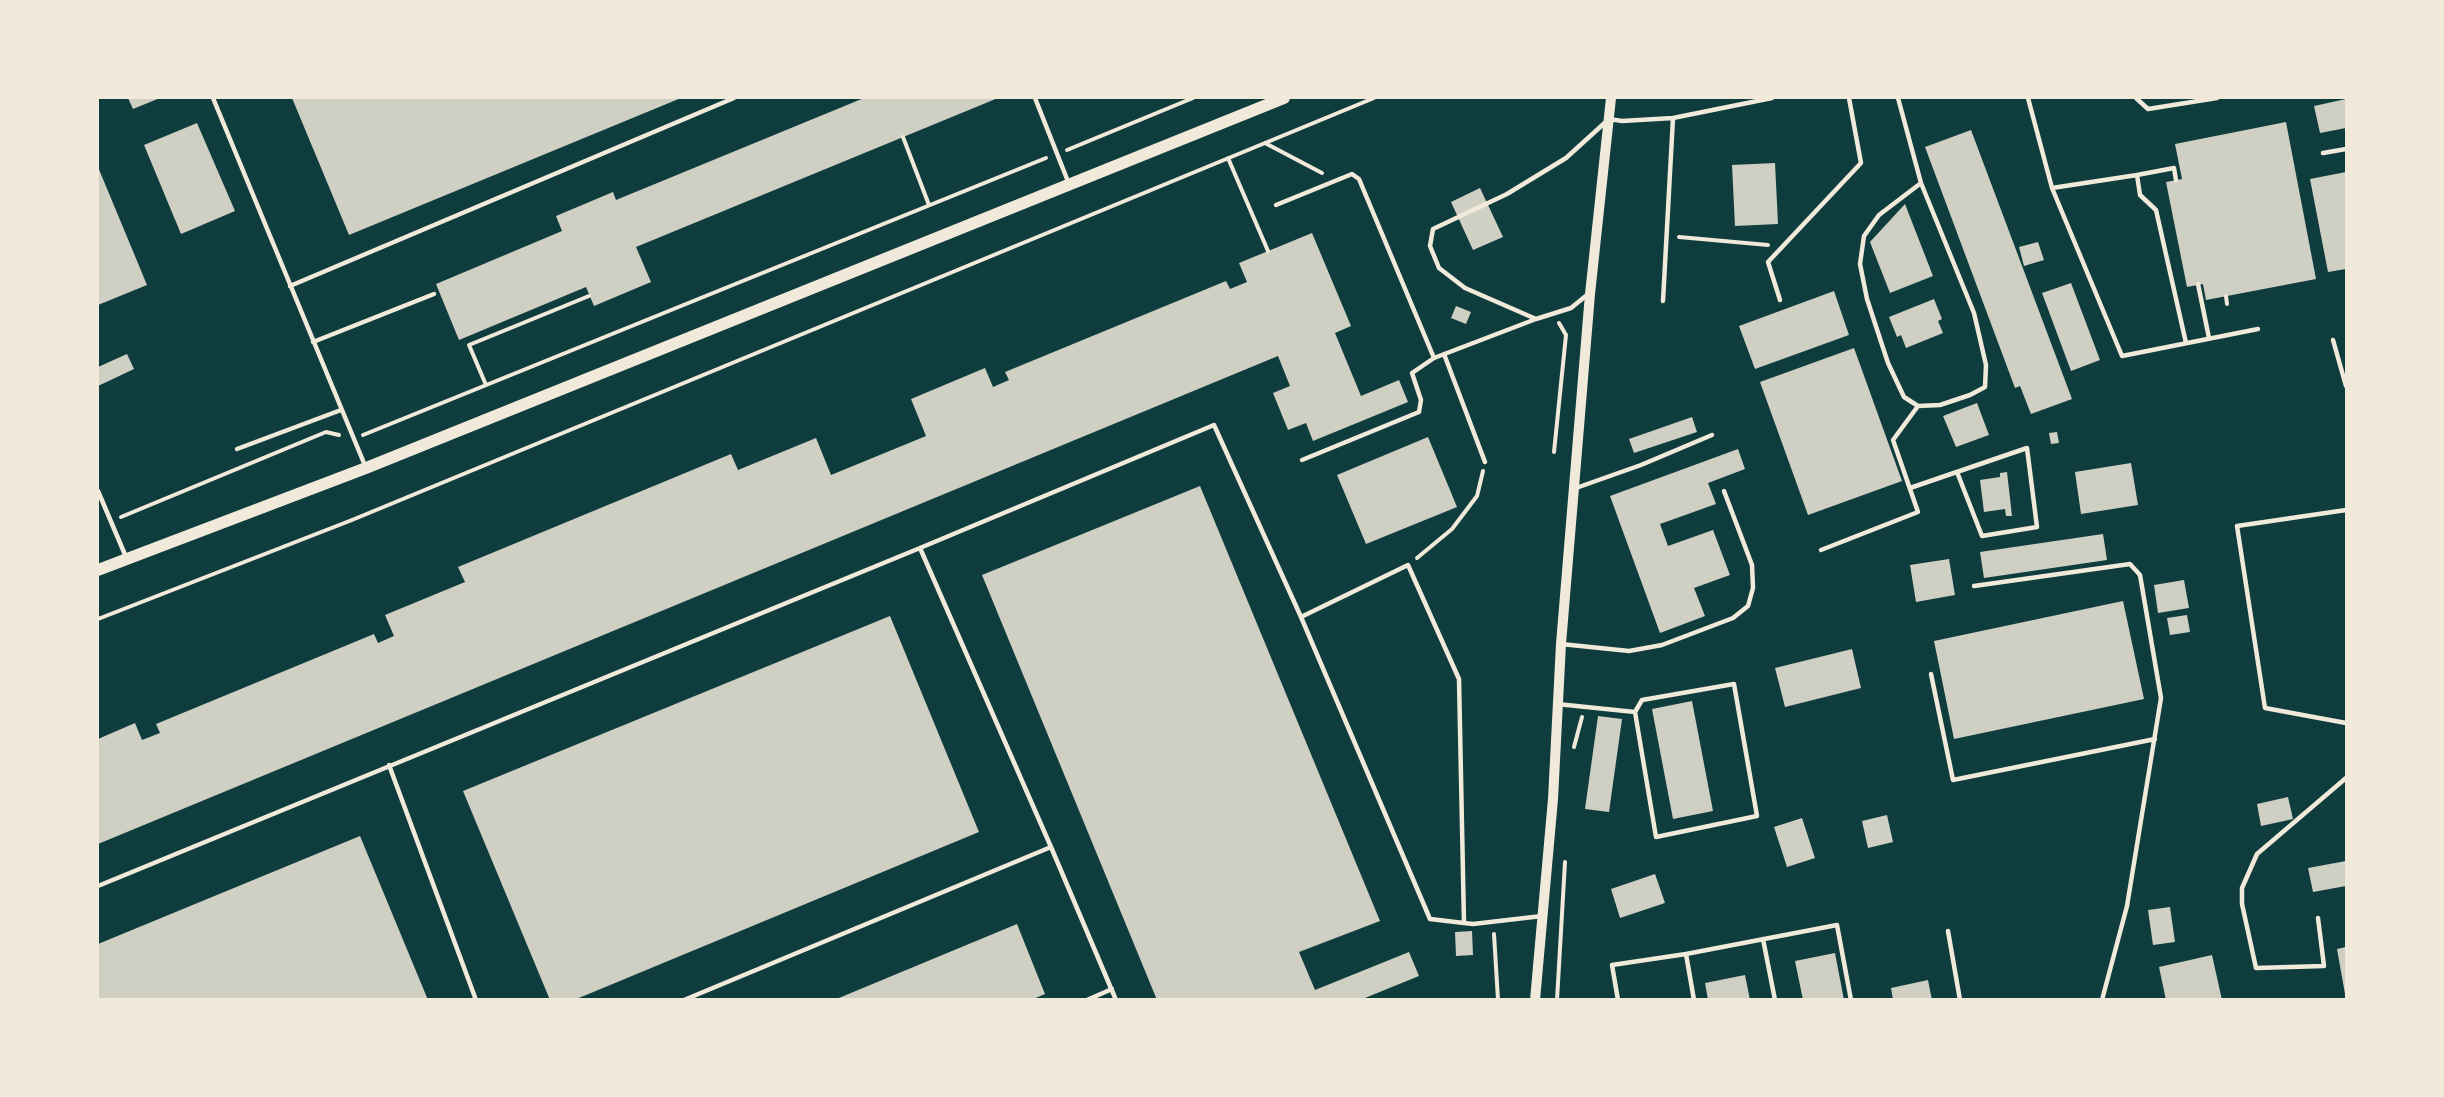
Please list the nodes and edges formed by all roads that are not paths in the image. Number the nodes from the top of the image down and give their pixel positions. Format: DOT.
graph roads {
  1 [pos="213,98"];
  2 [pos="734,98"];
  3 [pos="1035,98"];
  4 [pos="1284,98"];
  5 [pos="1611,98"];
  6 [pos="1772,98"];
  7 [pos="1849,98"];
  8 [pos="1898,98"];
  9 [pos="2028,98"];
  10 [pos="2136,98"];
  11 [pos="2217,98"];
  12 [pos="1673,118"];
  13 [pos="1609,119"];
  14 [pos="2346,148"];
  15 [pos="2323,153"];
  16 [pos="2137,175"];
  17 [pos="2176,180"];
  18 [pos="1921,183"];
  19 [pos="1070,186"];
  20 [pos="2052,188"];
  21 [pos="1276,205"];
  22 [pos="2198,284"];
  23 [pos="290,286"];
  24 [pos="434,294"];
  25 [pos="1590,294"];
  26 [pos="1780,300"];
  27 [pos="1663,301"];
  28 [pos="1536,319"];
  29 [pos="2258,328"];
  30 [pos="2209,338"];
  31 [pos="2333,339"];
  32 [pos="313,342"];
  33 [pos="2186,343"];
  34 [pos="1444,354"];
  35 [pos="1434,358"];
  36 [pos="2346,386"];
  37 [pos="1918,406"];
  38 [pos="341,410"];
  39 [pos="1712,435"];
  40 [pos="237,449"];
  41 [pos="1302,460"];
  42 [pos="1485,462"];
  43 [pos="366,468"];
  44 [pos="1957,472"];
  45 [pos="1910,488"];
  46 [pos="1573,489"];
  47 [pos="98,491"];
  48 [pos="1724,491"];
  49 [pos="2346,510"];
  50 [pos="920,549"];
  51 [pos="1821,550"];
  52 [pos="126,558"];
  53 [pos="98,570"];
  54 [pos="1974,586"];
  55 [pos="1301,617"];
  56 [pos="1561,644"];
  57 [pos="1931,674"];
  58 [pos="1557,704"];
  59 [pos="1635,712"];
  60 [pos="2346,723"];
  61 [pos="2155,739"];
  62 [pos="389,765"];
  63 [pos="2346,778"];
  64 [pos="1051,847"];
  65 [pos="98,886"];
  66 [pos="1542,916"];
  67 [pos="2318,918"];
  68 [pos="1464,923"];
  69 [pos="1948,931"];
  70 [pos="1763,939"];
  71 [pos="1686,954"];
  72 [pos="1112,989"];
  73 [pos="476,999"];
  74 [pos="684,999"];
  75 [pos="1087,999"];
  76 [pos="1116,999"];
  77 [pos="1535,999"];
  78 [pos="1618,999"];
  79 [pos="1694,999"];
  80 [pos="1775,999"];
  81 [pos="1851,999"];
  82 [pos="1960,999"];
  83 [pos="2102,999"];
  1 -- 23 [label="lane"];
  2 -- 23 [label="lane"];
  3 -- 19 [label="lane"];
  4 -- 19 [label="main road"];
  5 -- 13 [label="street"];
  6 -- 12 [label="lane"];
  7 -- 26 [label="lane"];
  8 -- 18 [label="lane"];
  9 -- 20 [label="lane"];
  10 -- 11 [label="lane"];
  12 -- 13 [label="lane"];
  12 -- 27 [label="lane"];
  13 -- 25 [label="street"];
  13 -- 28 [label="lane"];
  14 -- 15 [label="lane"];
  16 -- 17 [label="lane"];
  16 -- 20 [label="lane"];
  16 -- 33 [label="lane"];
  18 -- 37 [label="lane"];
  18 -- 37 [label="lane"];
  19 -- 43 [label="main road"];
  20 -- 33 [label="lane"];
  21 -- 35 [label="lane"];
  22 -- 30 [label="lane"];
  23 -- 32 [label="lane"];
  24 -- 32 [label="lane"];
  25 -- 28 [label="lane"];
  25 -- 46 [label="street"];
  28 -- 34 [label="lane"];
  29 -- 30 [label="lane"];
  30 -- 33 [label="lane"];
  31 -- 36 [label="lane"];
  32 -- 38 [label="lane"];
  34 -- 35 [label="lane"];
  34 -- 42 [label="lane"];
  35 -- 41 [label="lane"];
  37 -- 45 [label="lane"];
  38 -- 40 [label="lane"];
  38 -- 43 [label="lane"];
  39 -- 46 [label="lane"];
  43 -- 52 [label="main road"];
  44 -- 44 [label="lane"];
  44 -- 45 [label="lane"];
  45 -- 51 [label="lane"];
  46 -- 56 [label="street"];
  47 -- 52 [label="lane"];
  48 -- 56 [label="lane"];
  49 -- 60 [label="lane"];
  50 -- 55 [label="lane"];
  50 -- 62 [label="lane"];
  50 -- 64 [label="lane"];
  52 -- 53 [label="main road"];
  54 -- 61 [label="lane"];
  55 -- 68 [label="lane"];
  55 -- 68 [label="lane"];
  56 -- 58 [label="street"];
  57 -- 61 [label="lane"];
  58 -- 59 [label="lane"];
  58 -- 66 [label="street"];
  59 -- 59 [label="lane"];
  61 -- 83 [label="lane"];
  62 -- 65 [label="lane"];
  62 -- 73 [label="lane"];
  63 -- 67 [label="lane"];
  64 -- 72 [label="lane"];
  64 -- 74 [label="lane"];
  66 -- 68 [label="lane"];
  66 -- 77 [label="street"];
  69 -- 82 [label="lane"];
  70 -- 71 [label="lane"];
  70 -- 80 [label="lane"];
  70 -- 81 [label="lane"];
  71 -- 78 [label="lane"];
  71 -- 79 [label="lane"];
  72 -- 75 [label="lane"];
  72 -- 76 [label="lane"];
}
